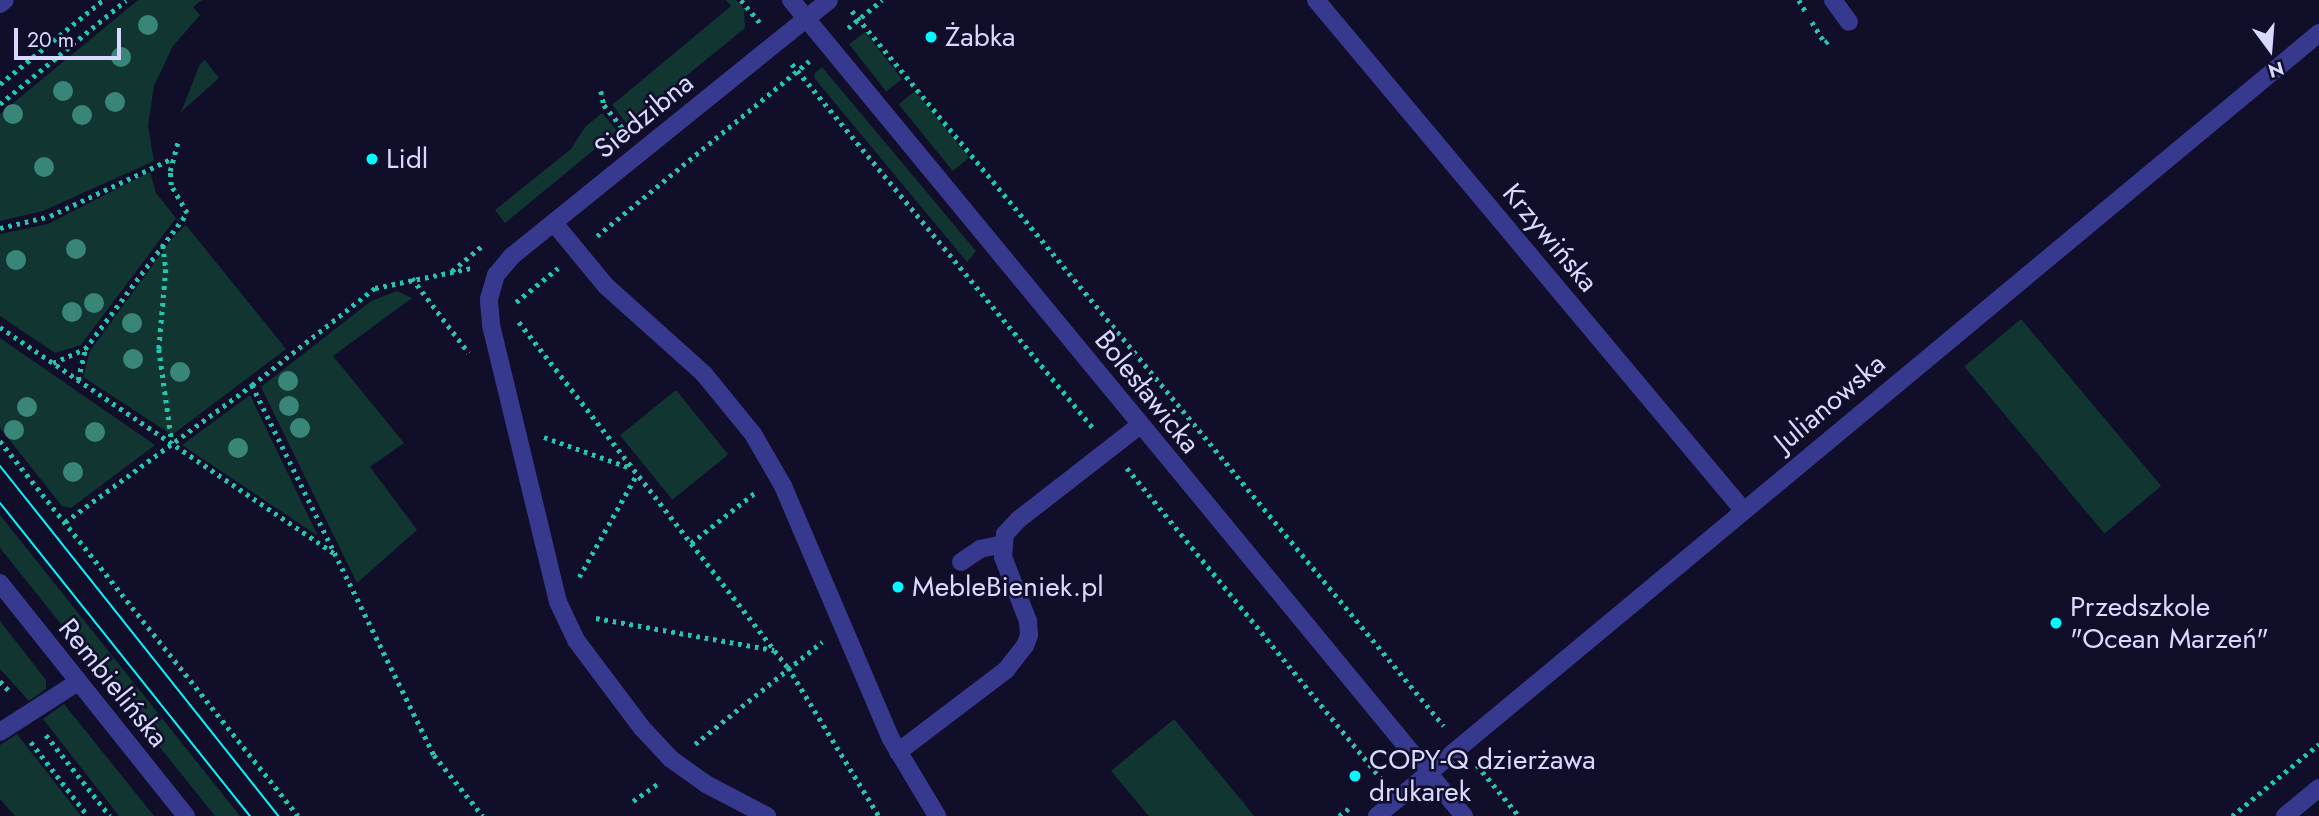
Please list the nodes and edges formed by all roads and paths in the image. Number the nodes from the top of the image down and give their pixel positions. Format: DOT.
graph roads {
  1 [pos="5,0"];
  2 [pos="103,0"];
  3 [pos="126,0"];
  4 [pos="741,0"];
  5 [pos="791,0"];
  6 [pos="829,0"];
  7 [pos="883,0"];
  8 [pos="1316,0"];
  9 [pos="1832,0"];
  10 [pos="0,4"];
  11 [pos="850,9"];
  12 [pos="806,18"];
  13 [pos="860,18"];
  14 [pos="1849,22"];
  15 [pos="2319,33"];
  16 [pos="776,43"];
  17 [pos="828,46"];
  18 [pos="797,71"];
  19 [pos="0,84"];
  20 [pos="600,91"];
  21 [pos="0,104"];
  22 [pos="624,130"];
  23 [pos="178,142"];
  24 [pos="174,158"];
  25 [pos="554,223"];
  26 [pos="0,228"];
  27 [pos="163,245"];
  28 [pos="578,252"];
  29 [pos="412,278"];
  30 [pos="494,281"];
  31 [pos="508,308"];
  32 [pos="0,327"];
  33 [pos="85,349"];
  34 [pos="470,354"];
  35 [pos="52,363"];
  36 [pos="78,380"];
  37 [pos="252,385"];
  38 [pos="1140,425"];
  39 [pos="515,427"];
  40 [pos="0,441"];
  41 [pos="172,444"];
  42 [pos="1110,448"];
  43 [pos="632,468"];
  44 [pos="637,474"];
  45 [pos="777,475"];
  46 [pos="1743,510"];
  47 [pos="65,522"];
  48 [pos="691,543"];
  49 [pos="1003,544"];
  50 [pos="336,555"];
  51 [pos="961,562"];
  52 [pos="0,583"];
  53 [pos="562,610"];
  54 [pos="843,627"];
  55 [pos="775,650"];
  56 [pos="788,667"];
  57 [pos="0,681"];
  58 [pos="78,681"];
  59 [pos="23,718"];
  60 [pos="0,733"];
  61 [pos="2319,744"];
  62 [pos="1461,747"];
  63 [pos="898,752"];
  64 [pos="674,761"];
  65 [pos="1429,773"];
  66 [pos="2319,788"];
  67 [pos="1399,798"];
  68 [pos="89,816"];
  69 [pos="110,816"];
  70 [pos="186,816"];
  71 [pos="299,816"];
  72 [pos="483,816"];
  73 [pos="767,816"];
  74 [pos="879,816"];
  75 [pos="937,816"];
  76 [pos="1377,816"];
  77 [pos="1464,816"];
  78 [pos="1519,816"];
  79 [pos="2232,816"];
  80 [pos="2285,816"];
  1 -- 10 [label="street"];
  2 -- 19 [label="path"];
  3 -- 21 [label="path"];
  4 -- 16 [label="path"];
  5 -- 12 [label="street, Bolesławicka"];
  6 -- 12 [label="street, Siedzibna"];
  7 -- 13 [label="path"];
  8 -- 46 [label="street, Krzywińska"];
  9 -- 14 [label="street"];
  11 -- 13 [label="path"];
  12 -- 16 [label="street, Siedzibna"];
  12 -- 17 [label="street, Bolesławicka"];
  13 -- 17 [label="path"];
  13 -- 62 [label="path"];
  15 -- 46 [label="street, Julianowska"];
  16 -- 18 [label="path"];
  16 -- 25 [label="street, Siedzibna"];
  17 -- 18 [label="path"];
  17 -- 38 [label="street, Bolesławicka"];
  18 -- 28 [label="path"];
  18 -- 42 [label="path"];
  20 -- 22 [label="path"];
  23 -- 24 [label="path"];
  24 -- 26 [label="path"];
  24 -- 27 [label="path"];
  25 -- 28 [label="street"];
  25 -- 30 [label="street, Siedzibna"];
  27 -- 33 [label="path"];
  27 -- 41 [label="path"];
  28 -- 31 [label="path"];
  28 -- 45 [label="street"];
  29 -- 30 [label="path"];
  29 -- 34 [label="path"];
  29 -- 37 [label="path"];
  30 -- 31 [label="path"];
  30 -- 39 [label="street"];
  31 -- 43 [label="path"];
  32 -- 35 [label="path"];
  33 -- 35 [label="path"];
  33 -- 36 [label="path"];
  35 -- 36 [label="path"];
  36 -- 41 [label="path"];
  37 -- 41 [label="path"];
  37 -- 50 [label="path"];
  38 -- 42 [label="street"];
  38 -- 65 [label="street, Bolesławicka"];
  39 -- 43 [label="path"];
  39 -- 53 [label="street"];
  40 -- 47 [label="path"];
  41 -- 47 [label="path"];
  41 -- 50 [label="path"];
  42 -- 49 [label="street"];
  42 -- 67 [label="path"];
  43 -- 44 [label="path"];
  44 -- 48 [label="path"];
  44 -- 53 [label="path"];
  45 -- 48 [label="path"];
  45 -- 54 [label="street"];
  46 -- 62 [label="street, Julianowska"];
  47 -- 71 [label="path"];
  48 -- 55 [label="path"];
  49 -- 51 [label="street"];
  49 -- 63 [label="street"];
  50 -- 72 [label="path"];
  52 -- 58 [label="street, Rembielińska"];
  53 -- 55 [label="path"];
  53 -- 64 [label="street"];
  54 -- 56 [label="path"];
  54 -- 63 [label="street"];
  55 -- 56 [label="path"];
  56 -- 64 [label="path"];
  56 -- 74 [label="path"];
  57 -- 59 [label="path"];
  58 -- 59 [label="street"];
  58 -- 70 [label="street, Rembielińska"];
  59 -- 60 [label="street"];
  59 -- 68 [label="path"];
  59 -- 69 [label="path"];
  61 -- 79 [label="path"];
  62 -- 65 [label="street, Julianowska"];
  62 -- 78 [label="path"];
  63 -- 75 [label="street"];
  64 -- 73 [label="street"];
  65 -- 67 [label="street, Julianowska"];
  65 -- 77 [label="street, Bolesławicka"];
  66 -- 80 [label="street"];
  67 -- 76 [label="street, Julianowska"];
}
